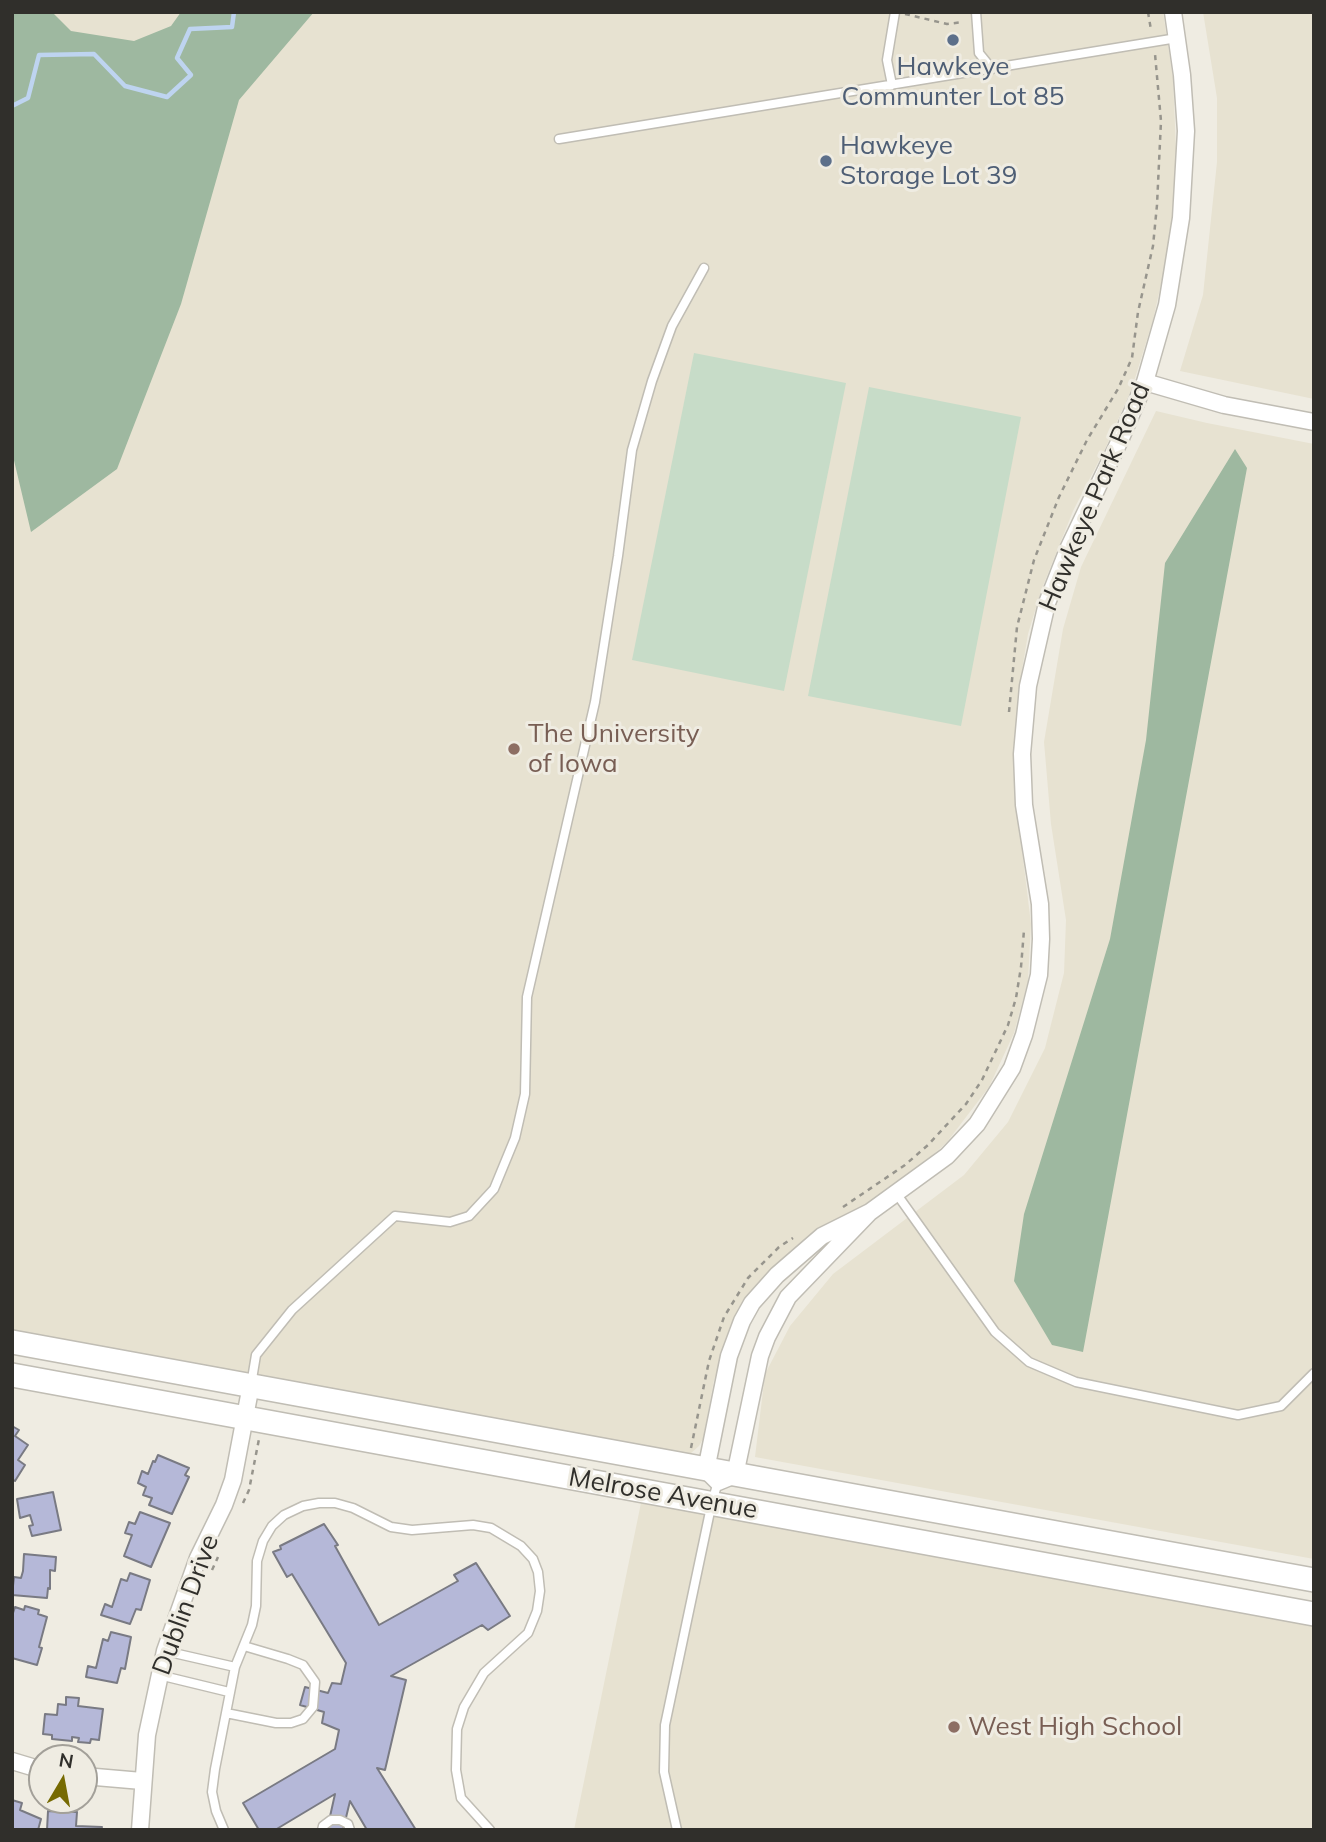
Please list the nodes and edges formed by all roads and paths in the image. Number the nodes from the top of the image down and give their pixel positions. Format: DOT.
graph roads {
  1 [pos="895,12"];
  2 [pos="976,12"];
  3 [pos="1148,12"];
  4 [pos="1173,12"];
  5 [pos="912,16"];
  6 [pos="963,22"];
  7 [pos="1177,38"];
  8 [pos="1153,43"];
  9 [pos="992,69"];
  10 [pos="892,85"];
  11 [pos="559,139"];
  12 [pos="704,268"];
  13 [pos="1144,382"];
  14 [pos="1314,422"];
  15 [pos="1008,713"];
  16 [pos="1024,920"];
  17 [pos="896,1193"];
  18 [pos="842,1208"];
  19 [pos="870,1212"];
  20 [pos="800,1234"];
  21 [pos="12,1342"];
  22 [pos="1314,1373"];
  23 [pos="12,1375"];
  24 [pos="251,1385"];
  25 [pos="245,1417"];
  26 [pos="260,1436"];
  27 [pos="691,1451"];
  28 [pos="718,1482"];
  29 [pos="238,1513"];
  30 [pos="222,1548"];
  31 [pos="211,1572"];
  32 [pos="1314,1580"];
  33 [pos="1314,1614"];
  34 [pos="244,1647"];
  35 [pos="165,1651"];
  36 [pos="235,1667"];
  37 [pos="159,1675"];
  38 [pos="229,1692"];
  39 [pos="226,1713"];
  40 [pos="98,1777"];
  41 [pos="142,1781"];
  42 [pos="140,1830"];
  43 [pos="224,1830"];
  44 [pos="322,1830"];
  45 [pos="350,1830"];
  46 [pos="490,1830"];
  47 [pos="677,1830"];
  1 -- 10 [label="lane"];
  2 -- 9 [label="lane"];
  3 -- 8 [label="path"];
  4 -- 7 [label="street, Hawkeye Park Road"];
  5 -- 6 [label="path"];
  7 -- 8 [label="lane"];
  7 -- 13 [label="street, Hawkeye Park Road"];
  8 -- 9 [label="lane"];
  8 -- 15 [label="path"];
  9 -- 10 [label="lane"];
  10 -- 11 [label="lane"];
  12 -- 24 [label="lane"];
  13 -- 14 [label="street"];
  13 -- 17 [label="street, Hawkeye Park Road"];
  16 -- 18 [label="path"];
  17 -- 19 [label="street, Hawkeye Park Road"];
  17 -- 22 [label="lane"];
  19 -- 28 [label="street, Hawkeye Park Road"];
  19 -- 28 [label="street, Hawkeye Park Road"];
  20 -- 27 [label="path"];
  21 -- 24 [label="main road, Melrose Avenue"];
  23 -- 25 [label="main road, Melrose Avenue"];
  24 -- 25 [label="street, Dublin Drive"];
  24 -- 28 [label="main road, Melrose Avenue"];
  25 -- 28 [label="main road, Melrose Avenue"];
  25 -- 35 [label="street, Dublin Drive"];
  26 -- 29 [label="path"];
  28 -- 32 [label="main road, Melrose Avenue"];
  28 -- 33 [label="main road, Melrose Avenue"];
  28 -- 47 [label="lane"];
  30 -- 31 [label="path"];
  34 -- 36 [label="lane"];
  34 -- 39 [label="lane"];
  34 -- 46 [label="lane"];
  35 -- 36 [label="lane"];
  35 -- 37 [label="street, Dublin Drive"];
  36 -- 38 [label="lane"];
  37 -- 38 [label="lane"];
  37 -- 41 [label="street, Dublin Drive"];
  38 -- 39 [label="lane"];
  39 -- 43 [label="lane"];
  40 -- 41 [label="street"];
  41 -- 42 [label="street, Dublin Drive"];
  44 -- 45 [label="lane"];
}
